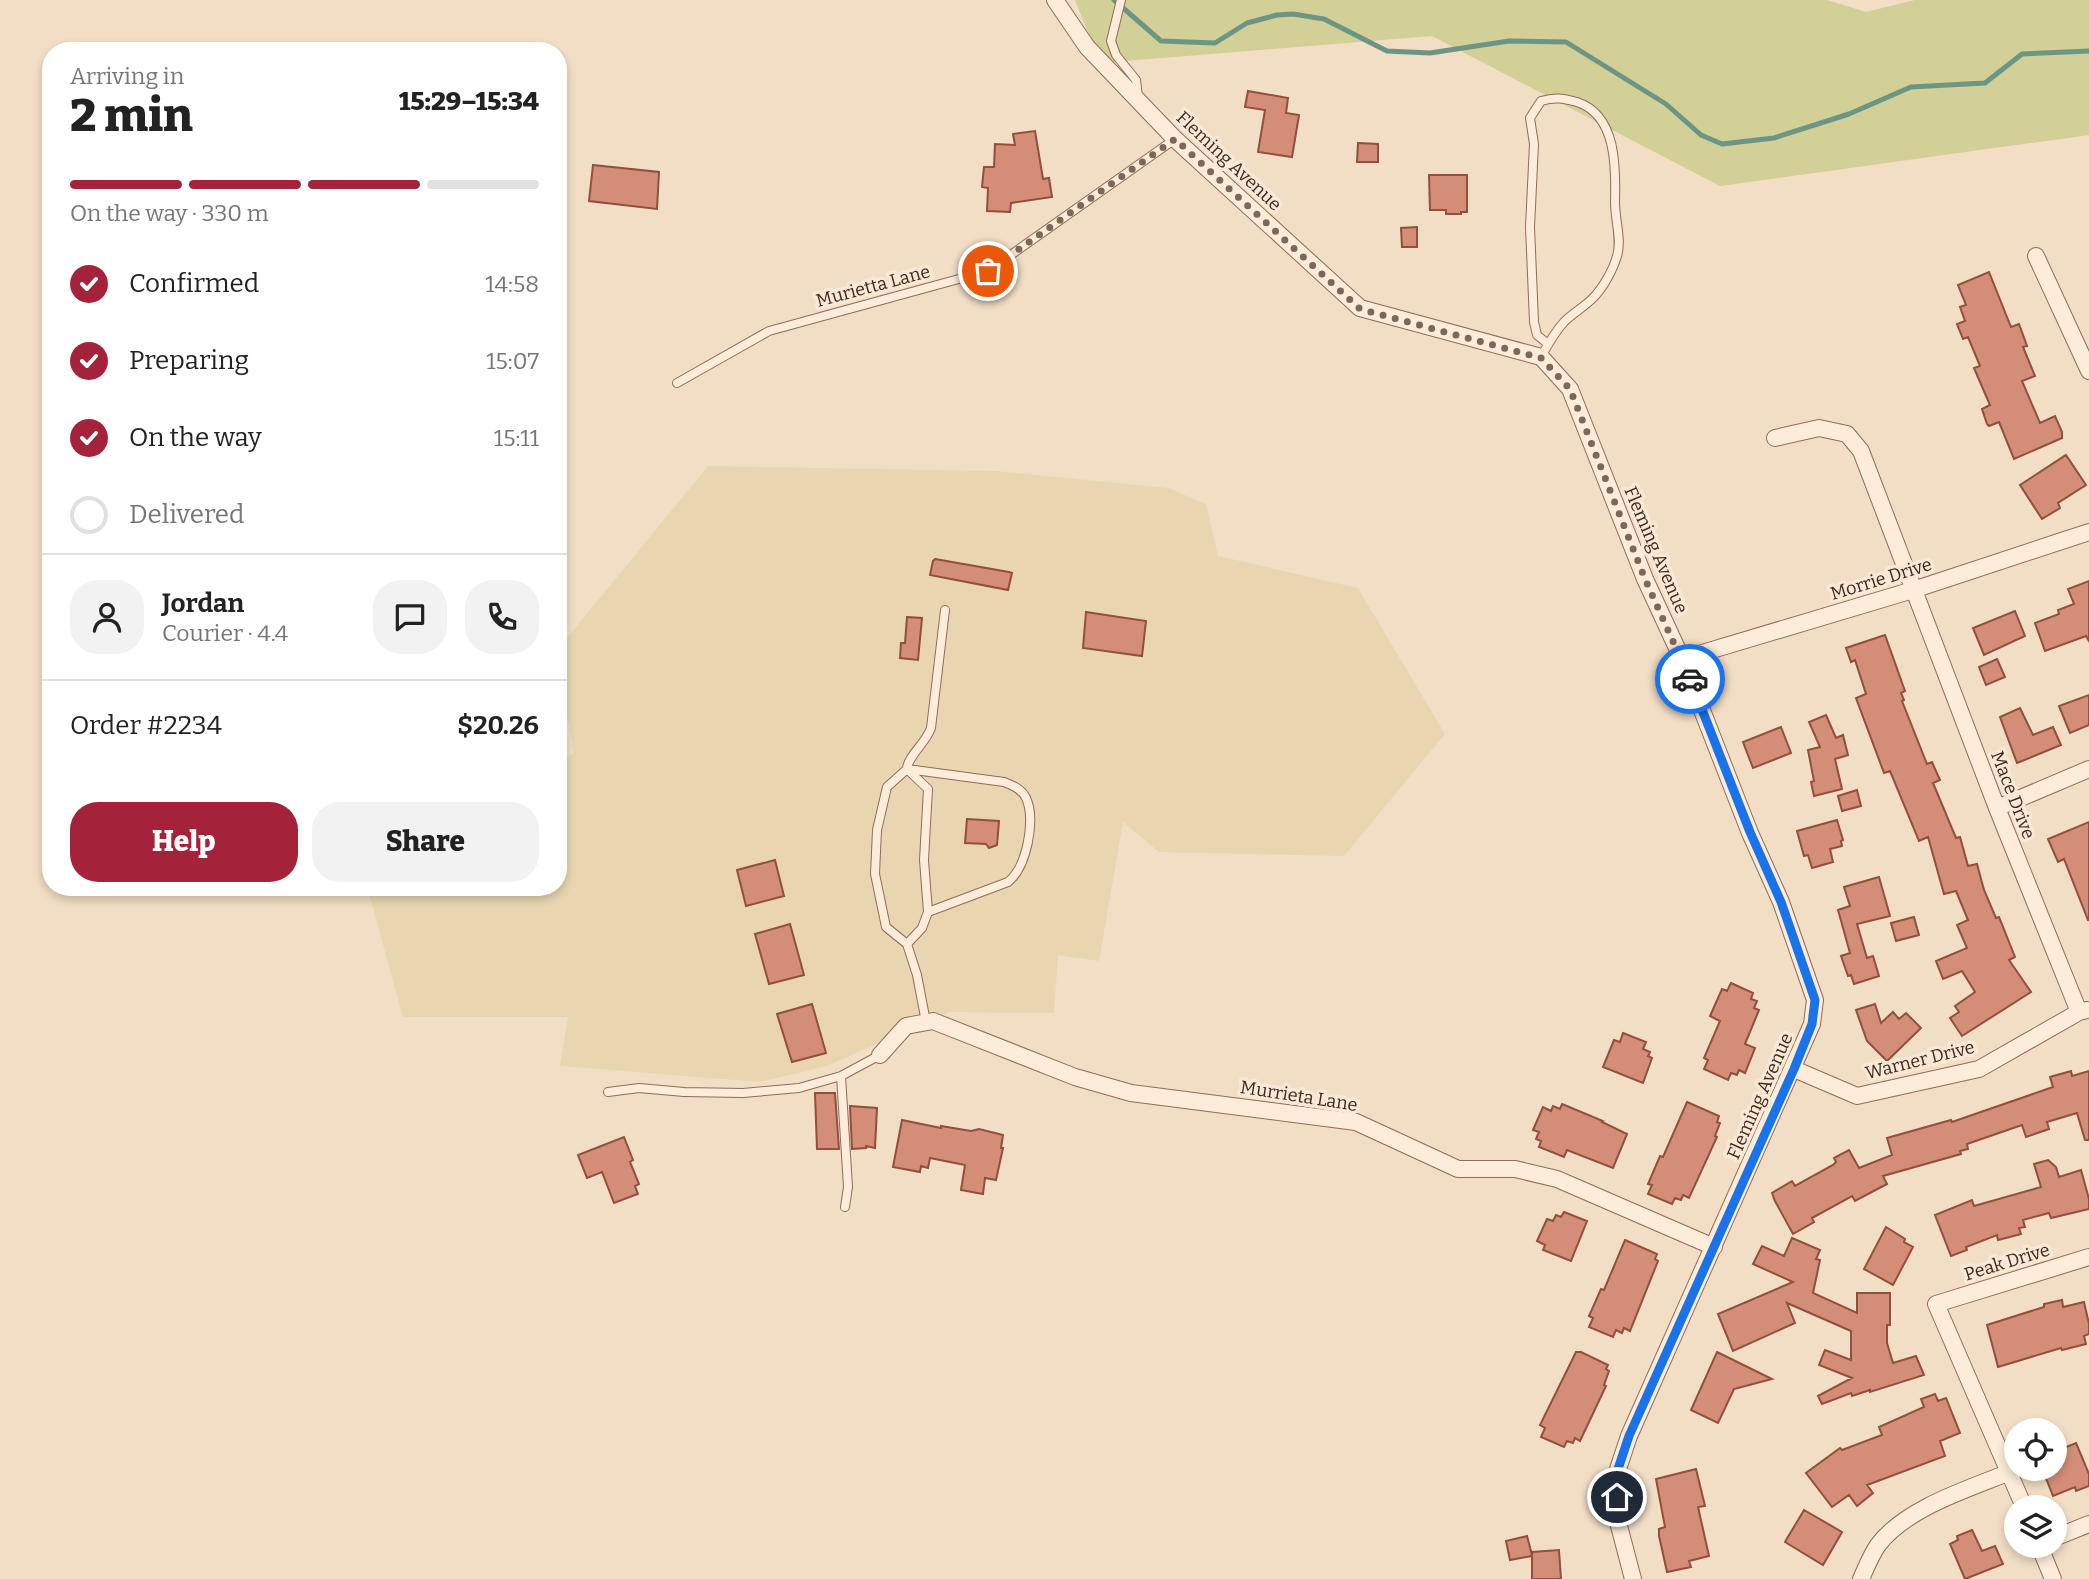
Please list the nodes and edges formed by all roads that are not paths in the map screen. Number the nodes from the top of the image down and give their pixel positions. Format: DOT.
graph roads {
  1 [pos="1121,0"];
  2 [pos="1052,2"];
  3 [pos="1138,100"];
  4 [pos="1175,139"];
  5 [pos="2036,256"];
  6 [pos="1545,351"];
  7 [pos="2089,371"];
  8 [pos="677,383"];
  9 [pos="1774,438"];
  10 [pos="2089,532"];
  11 [pos="1913,590"];
  12 [pos="945,610"];
  13 [pos="1682,659"];
  14 [pos="907,769"];
  15 [pos="2089,769"];
  16 [pos="1997,808"];
  17 [pos="928,912"];
  18 [pos="907,944"];
  19 [pos="2084,1011"];
  20 [pos="926,1022"];
  21 [pos="880,1055"];
  22 [pos="1794,1069"];
  23 [pos="841,1076"];
  24 [pos="608,1093"];
  25 [pos="845,1207"];
  26 [pos="1714,1247"];
  27 [pos="2089,1257"];
  28 [pos="2004,1458"];
  29 [pos="2004,1475"];
  30 [pos="2089,1524"];
  31 [pos="2067,1533"];
  32 [pos="2044,1558"];
  33 [pos="1633,1579"];
  34 [pos="1861,1579"];
  35 [pos="2053,1579"];
  1 -- 3 [label="lane"];
  2 -- 3 [label="street, Fleming Avenue"];
  3 -- 4 [label="street, Fleming Avenue"];
  4 -- 6 [label="street, Fleming Avenue"];
  4 -- 8 [label="lane, Murietta Lane"];
  5 -- 7 [label="street"];
  6 -- 6 [label="lane"];
  6 -- 13 [label="street, Fleming Avenue"];
  9 -- 11 [label="street, Mace Drive"];
  10 -- 11 [label="street, Morrie Drive"];
  11 -- 13 [label="street, Morrie Drive"];
  11 -- 16 [label="street, Mace Drive"];
  12 -- 14 [label="lane"];
  13 -- 22 [label="street, Fleming Avenue"];
  14 -- 17 [label="lane"];
  14 -- 17 [label="lane"];
  14 -- 18 [label="lane"];
  15 -- 16 [label="street"];
  16 -- 19 [label="street, Mace Drive"];
  17 -- 18 [label="lane"];
  18 -- 20 [label="lane"];
  19 -- 22 [label="street, Warner Drive"];
  20 -- 21 [label="street"];
  20 -- 26 [label="street, Murrieta Lane"];
  21 -- 23 [label="lane"];
  22 -- 26 [label="street, Fleming Avenue"];
  23 -- 24 [label="lane"];
  23 -- 25 [label="lane"];
  26 -- 33 [label="street, Fleming Avenue"];
  27 -- 28 [label="street, Peak Drive"];
  29 -- 34 [label="street"];
  30 -- 31 [label="street"];
  32 -- 35 [label="street"];
}
